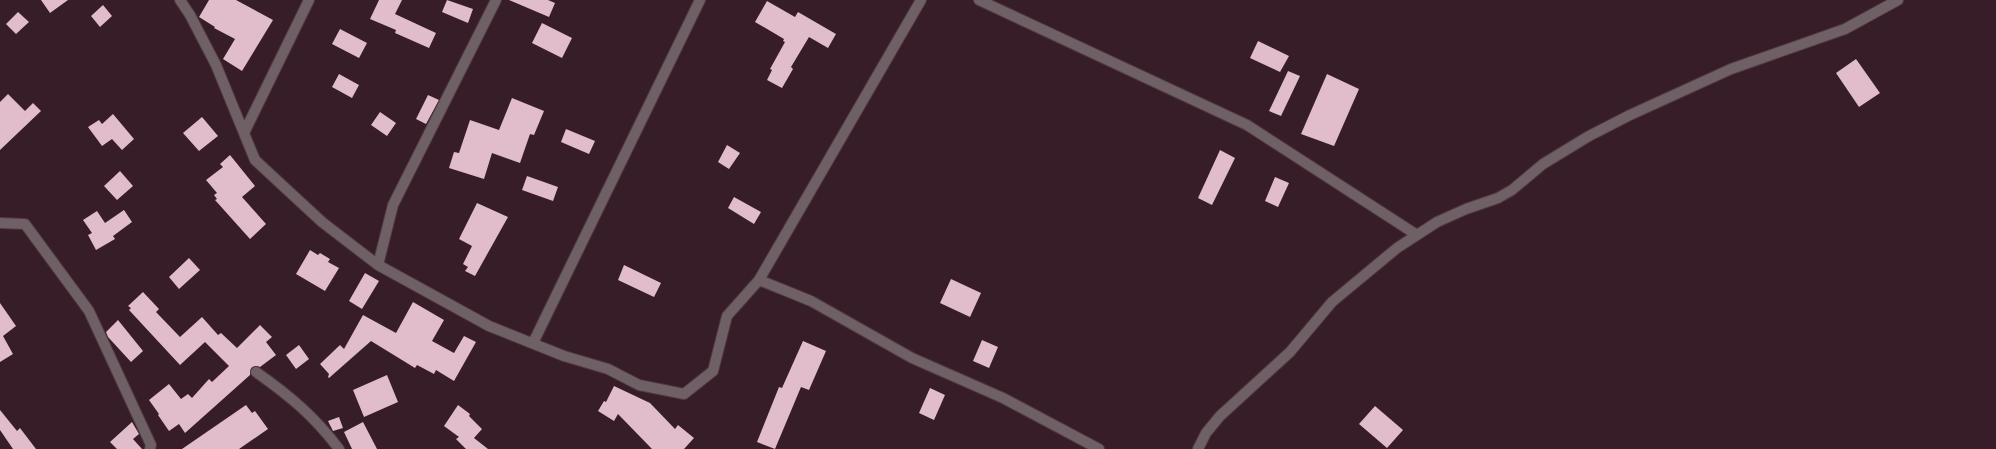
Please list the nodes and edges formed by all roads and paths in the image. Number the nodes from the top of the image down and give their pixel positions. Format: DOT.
graph roads {
  1 [pos="180,0"];
  2 [pos="309,0"];
  3 [pos="496,0"];
  4 [pos="700,0"];
  5 [pos="921,0"];
  6 [pos="979,0"];
  7 [pos="1898,0"];
  8 [pos="244,133"];
  9 [pos="0,223"];
  10 [pos="1417,235"];
  11 [pos="378,265"];
  12 [pos="759,280"];
  13 [pos="534,343"];
  14 [pos="256,372"];
  15 [pos="150,449"];
  16 [pos="338,449"];
  17 [pos="1099,449"];
  18 [pos="1198,449"];
  1 -- 8 [label="street"];
  2 -- 8 [label="street"];
  3 -- 11 [label="street"];
  4 -- 13 [label="street"];
  5 -- 12 [label="street"];
  6 -- 10 [label="street"];
  7 -- 10 [label="street"];
  8 -- 11 [label="street"];
  9 -- 15 [label="street"];
  10 -- 18 [label="street"];
  11 -- 13 [label="street"];
  12 -- 13 [label="street"];
  12 -- 17 [label="street"];
  14 -- 16 [label="street"];
}
